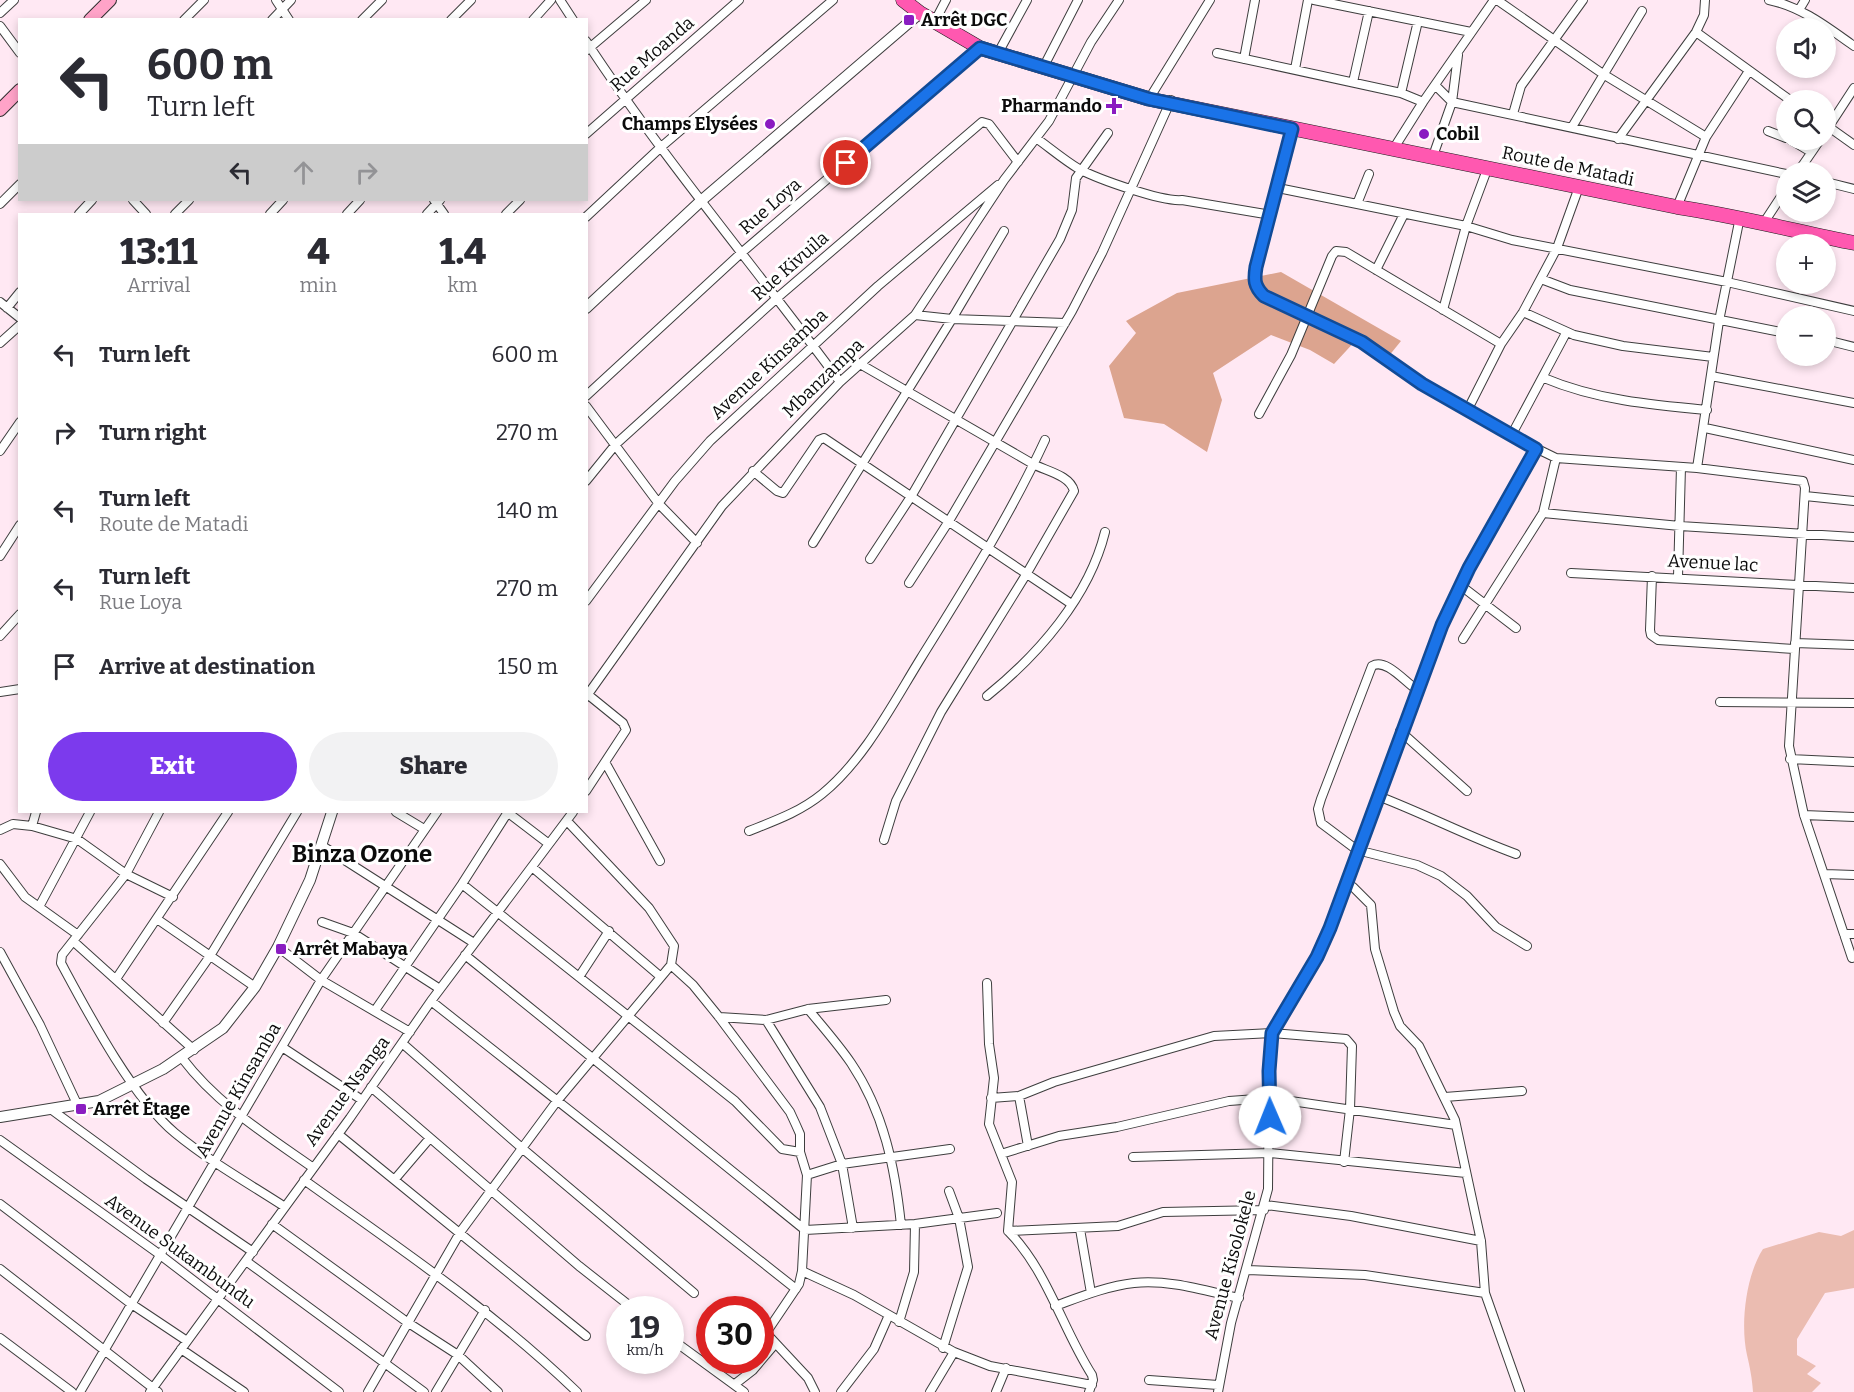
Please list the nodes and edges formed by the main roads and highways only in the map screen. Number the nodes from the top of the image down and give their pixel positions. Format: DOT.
graph roads {
  1 [pos="110,0"];
  2 [pos="903,0"];
  3 [pos="92,18"];
  4 [pos="18,92"];
  5 [pos="0,110"];
  6 [pos="1854,243"];
  1 -- 3 [label="main road"];
  2 -- 6 [label="main road, Route de Matadi"];
  4 -- 5 [label="main road"];
}
